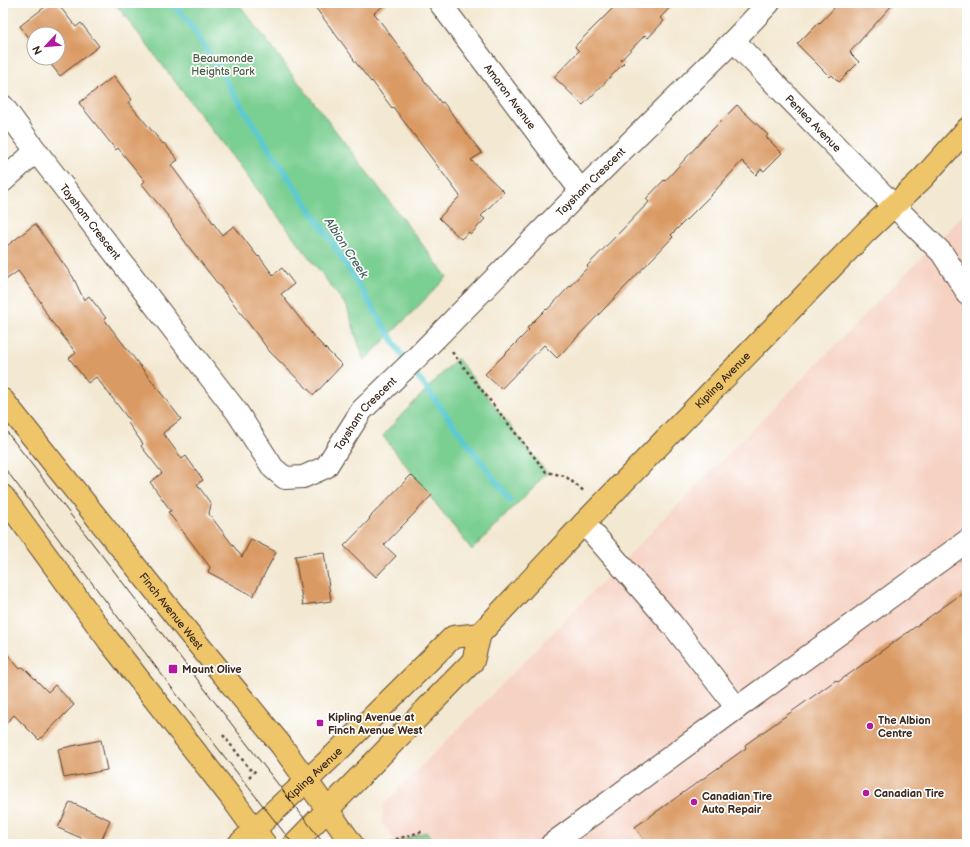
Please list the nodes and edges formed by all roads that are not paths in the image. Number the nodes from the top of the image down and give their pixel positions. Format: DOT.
graph roads {
  1 [pos="440,3"];
  2 [pos="770,3"];
  3 [pos="734,40"];
  4 [pos="3,106"];
  5 [pos="967,129"];
  6 [pos="36,151"];
  7 [pos="3,181"];
  8 [pos="581,191"];
  9 [pos="894,206"];
  10 [pos="967,294"];
  11 [pos="3,400"];
  12 [pos="3,496"];
  13 [pos="584,523"];
  14 [pos="967,541"];
  15 [pos="480,634"];
  16 [pos="737,708"];
  17 [pos="307,780"];
  18 [pos="327,810"];
  19 [pos="260,837"];
  20 [pos="239,844"];
  21 [pos="294,844"];
  22 [pos="352,844"];
  23 [pos="552,844"];
  1 -- 8 [label="street, Amaron Avenue"];
  2 -- 3 [label="street, Taysham Crescent"];
  3 -- 8 [label="street, Taysham Crescent"];
  3 -- 9 [label="street, Penlea Avenue"];
  4 -- 6 [label="street, Taysham Crescent"];
  5 -- 9 [label="main road, Kipling Avenue"];
  6 -- 7 [label="street"];
  6 -- 8 [label="street, Taysham Crescent"];
  9 -- 10 [label="street, Penlea Avenue"];
  9 -- 13 [label="main road, Kipling Avenue"];
  11 -- 17 [label="main road, Finch Avenue West"];
  12 -- 19 [label="main road"];
  13 -- 15 [label="main road, Kipling Avenue"];
  13 -- 16 [label="street"];
  14 -- 16 [label="street"];
  15 -- 17 [label="main road, Kipling Avenue"];
  15 -- 18 [label="main road, Kipling Avenue"];
  16 -- 23 [label="street"];
  17 -- 18 [label="main road, Finch Avenue West"];
  17 -- 19 [label="main road, Kipling Avenue"];
  18 -- 21 [label="main road, Kipling Avenue"];
  18 -- 22 [label="main road, Finch Avenue West"];
  19 -- 20 [label="main road, Kipling Avenue"];
}
